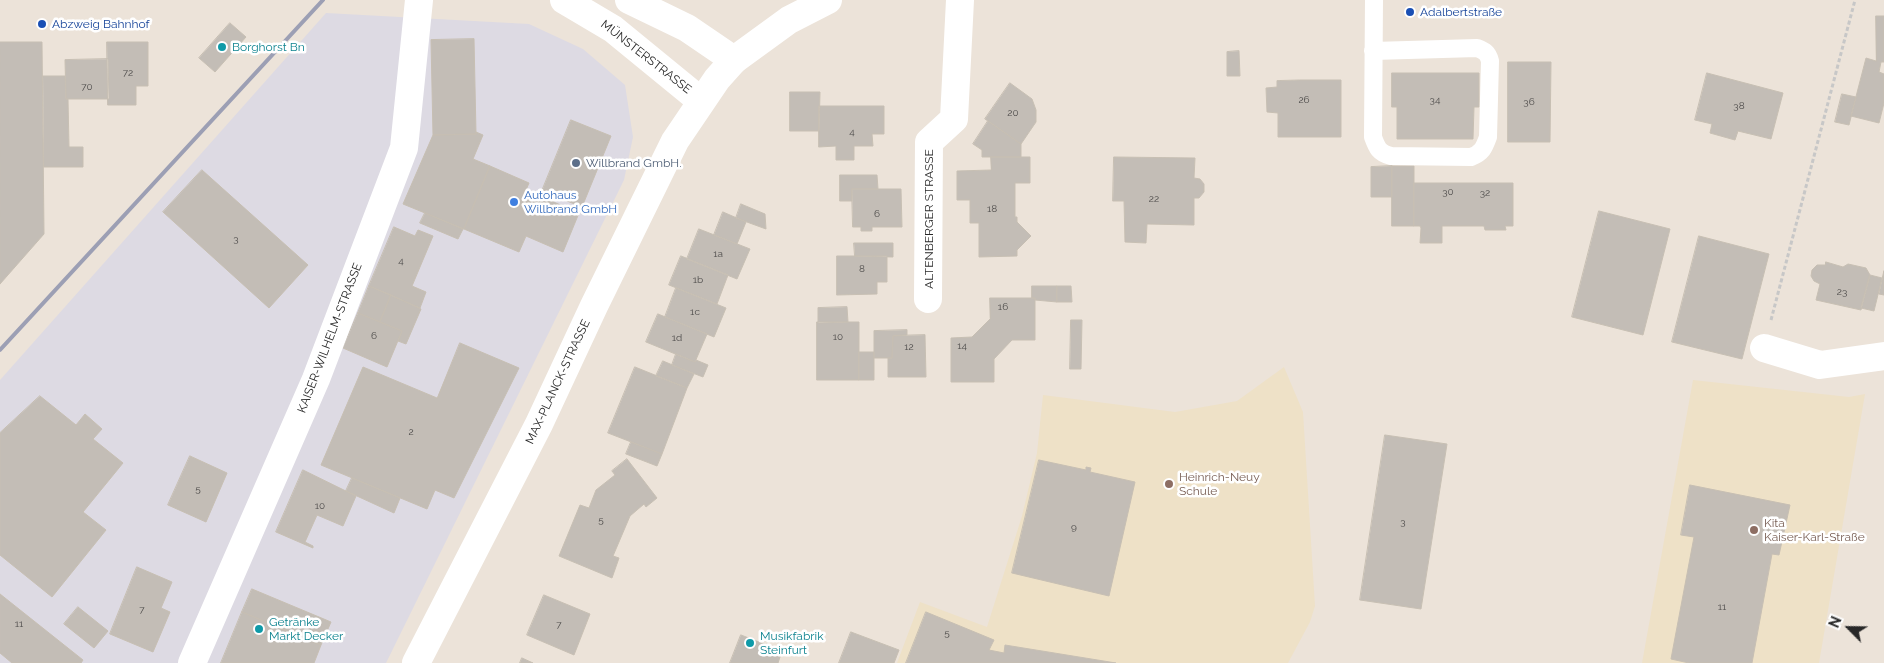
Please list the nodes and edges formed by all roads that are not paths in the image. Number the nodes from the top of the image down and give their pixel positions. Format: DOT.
graph roads {
  1 [pos="419,0"];
  2 [pos="564,0"];
  3 [pos="629,0"];
  4 [pos="828,0"];
  5 [pos="960,0"];
  6 [pos="1374,0"];
  7 [pos="1374,51"];
  8 [pos="734,60"];
  9 [pos="701,101"];
  10 [pos="928,299"];
  11 [pos="1764,348"];
  12 [pos="1884,356"];
  13 [pos="192,663"];
  14 [pos="416,663"];
  1 -- 13 [label="street, KAISER-WILHELM-STRASSE"];
  2 -- 9 [label="street, MÜNSTERSTRASSE"];
  3 -- 8 [label="street"];
  4 -- 8 [label="street"];
  5 -- 10 [label="street, ALTENBERGER STRASSE"];
  6 -- 7 [label="lane"];
  7 -- 7 [label="lane"];
  8 -- 9 [label="street"];
  9 -- 14 [label="street, MAX-PLANCK-STRASSE"];
  11 -- 12 [label="street"];
}
